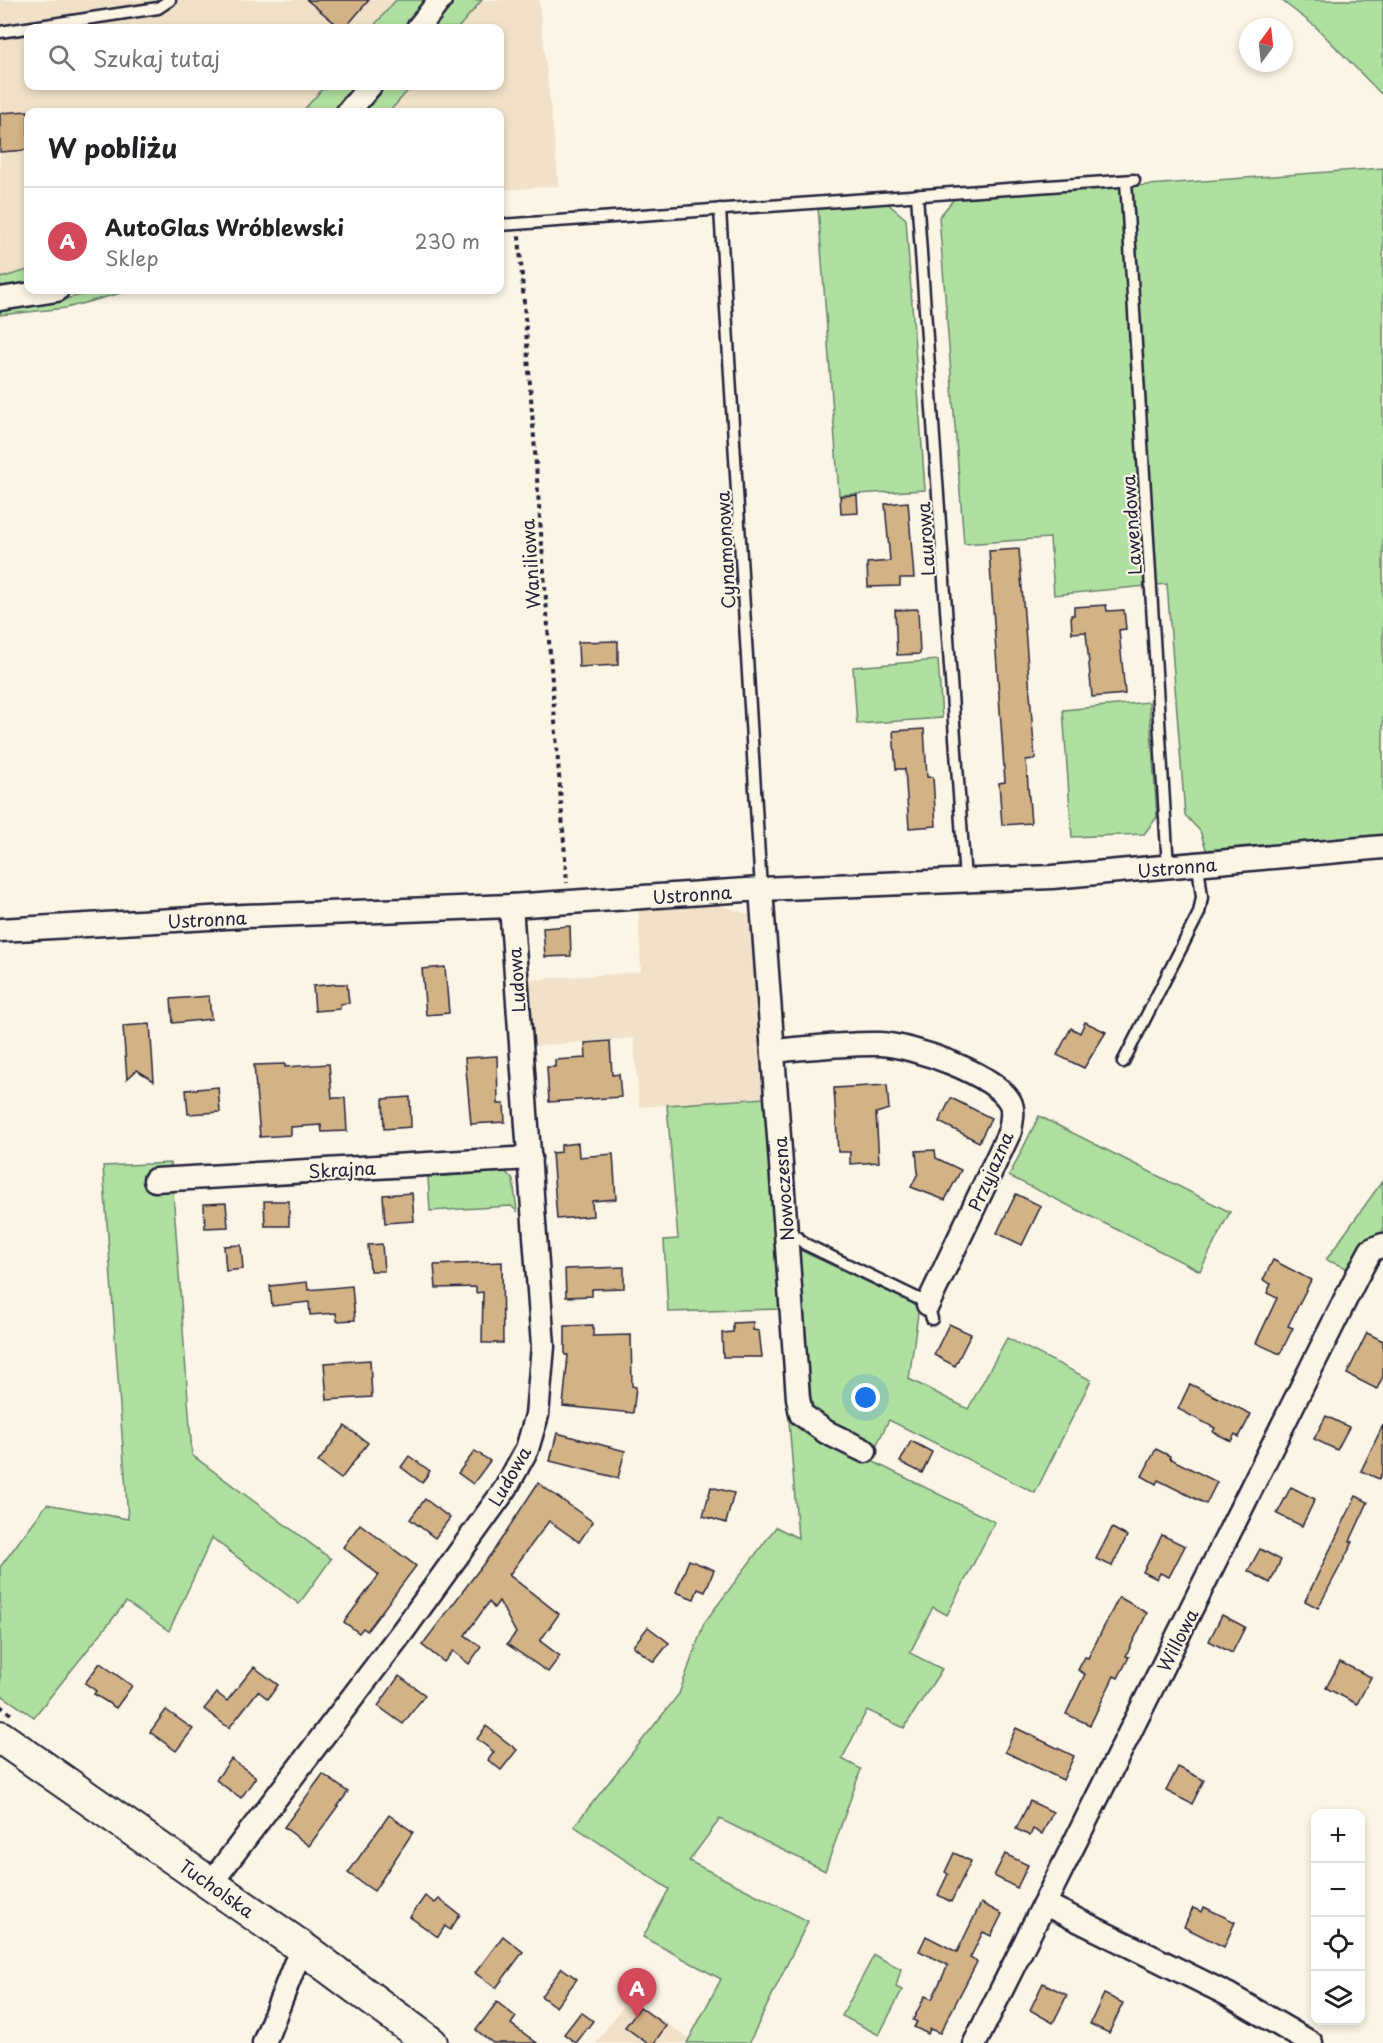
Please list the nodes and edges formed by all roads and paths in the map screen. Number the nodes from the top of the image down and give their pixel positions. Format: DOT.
graph roads {
  1 [pos="170,0"];
  2 [pos="440,0"];
  3 [pos="53,24"];
  4 [pos="421,24"];
  5 [pos="24,28"];
  6 [pos="0,32"];
  7 [pos="367,90"];
  8 [pos="351,108"];
  9 [pos="917,195"];
  10 [pos="720,209"];
  11 [pos="519,224"];
  12 [pos="504,225"];
  13 [pos="28,294"];
  14 [pos="0,298"];
  15 [pos="1383,847"];
  16 [pos="1198,865"];
  17 [pos="1168,867"];
  18 [pos="965,880"];
  19 [pos="761,889"];
  20 [pos="569,902"];
  21 [pos="511,906"];
  22 [pos="0,930"];
  23 [pos="773,1051"];
  24 [pos="1123,1062"];
  25 [pos="530,1158"];
  26 [pos="155,1180"];
  27 [pos="786,1227"];
  28 [pos="1383,1245"];
  29 [pos="930,1312"];
  30 [pos="865,1450"];
  31 [pos="0,1737"];
  32 [pos="211,1883"];
  33 [pos="1045,1904"];
  34 [pos="304,1949"];
  35 [pos="264,2043"];
  36 [pos="431,2043"];
  37 [pos="975,2043"];
  38 [pos="1311,2043"];
  1 -- 3 [label="lane"];
  2 -- 4 [label="street"];
  5 -- 6 [label="lane"];
  7 -- 8 [label="street"];
  9 -- 10 [label="lane"];
  9 -- 17 [label="lane, Lawendowa"];
  9 -- 18 [label="lane, Laurowa"];
  10 -- 11 [label="lane"];
  10 -- 19 [label="lane, Cynamonowa"];
  11 -- 12 [label="lane"];
  11 -- 20 [label="path, Waniliowa"];
  13 -- 14 [label="street"];
  15 -- 16 [label="street, Ustronna"];
  16 -- 17 [label="street, Ustronna"];
  16 -- 24 [label="lane"];
  17 -- 18 [label="street, Ustronna"];
  18 -- 19 [label="street, Ustronna"];
  19 -- 20 [label="street, Ustronna"];
  19 -- 23 [label="street, Nowoczesna"];
  20 -- 21 [label="street, Ustronna"];
  21 -- 22 [label="street, Ustronna"];
  21 -- 25 [label="street, Ludowa"];
  23 -- 27 [label="street, Nowoczesna"];
  23 -- 29 [label="street, Przyjazna"];
  25 -- 26 [label="street, Skrajna"];
  25 -- 32 [label="street, Ludowa"];
  27 -- 29 [label="lane"];
  27 -- 30 [label="street, Nowoczesna"];
  28 -- 33 [label="street, Willowa"];
  31 -- 32 [label="main road, Tucholska"];
  32 -- 34 [label="main road, Tucholska"];
  33 -- 37 [label="street, Willowa"];
  33 -- 38 [label="street"];
  34 -- 35 [label="street"];
  34 -- 36 [label="main road, Tucholska"];
}
